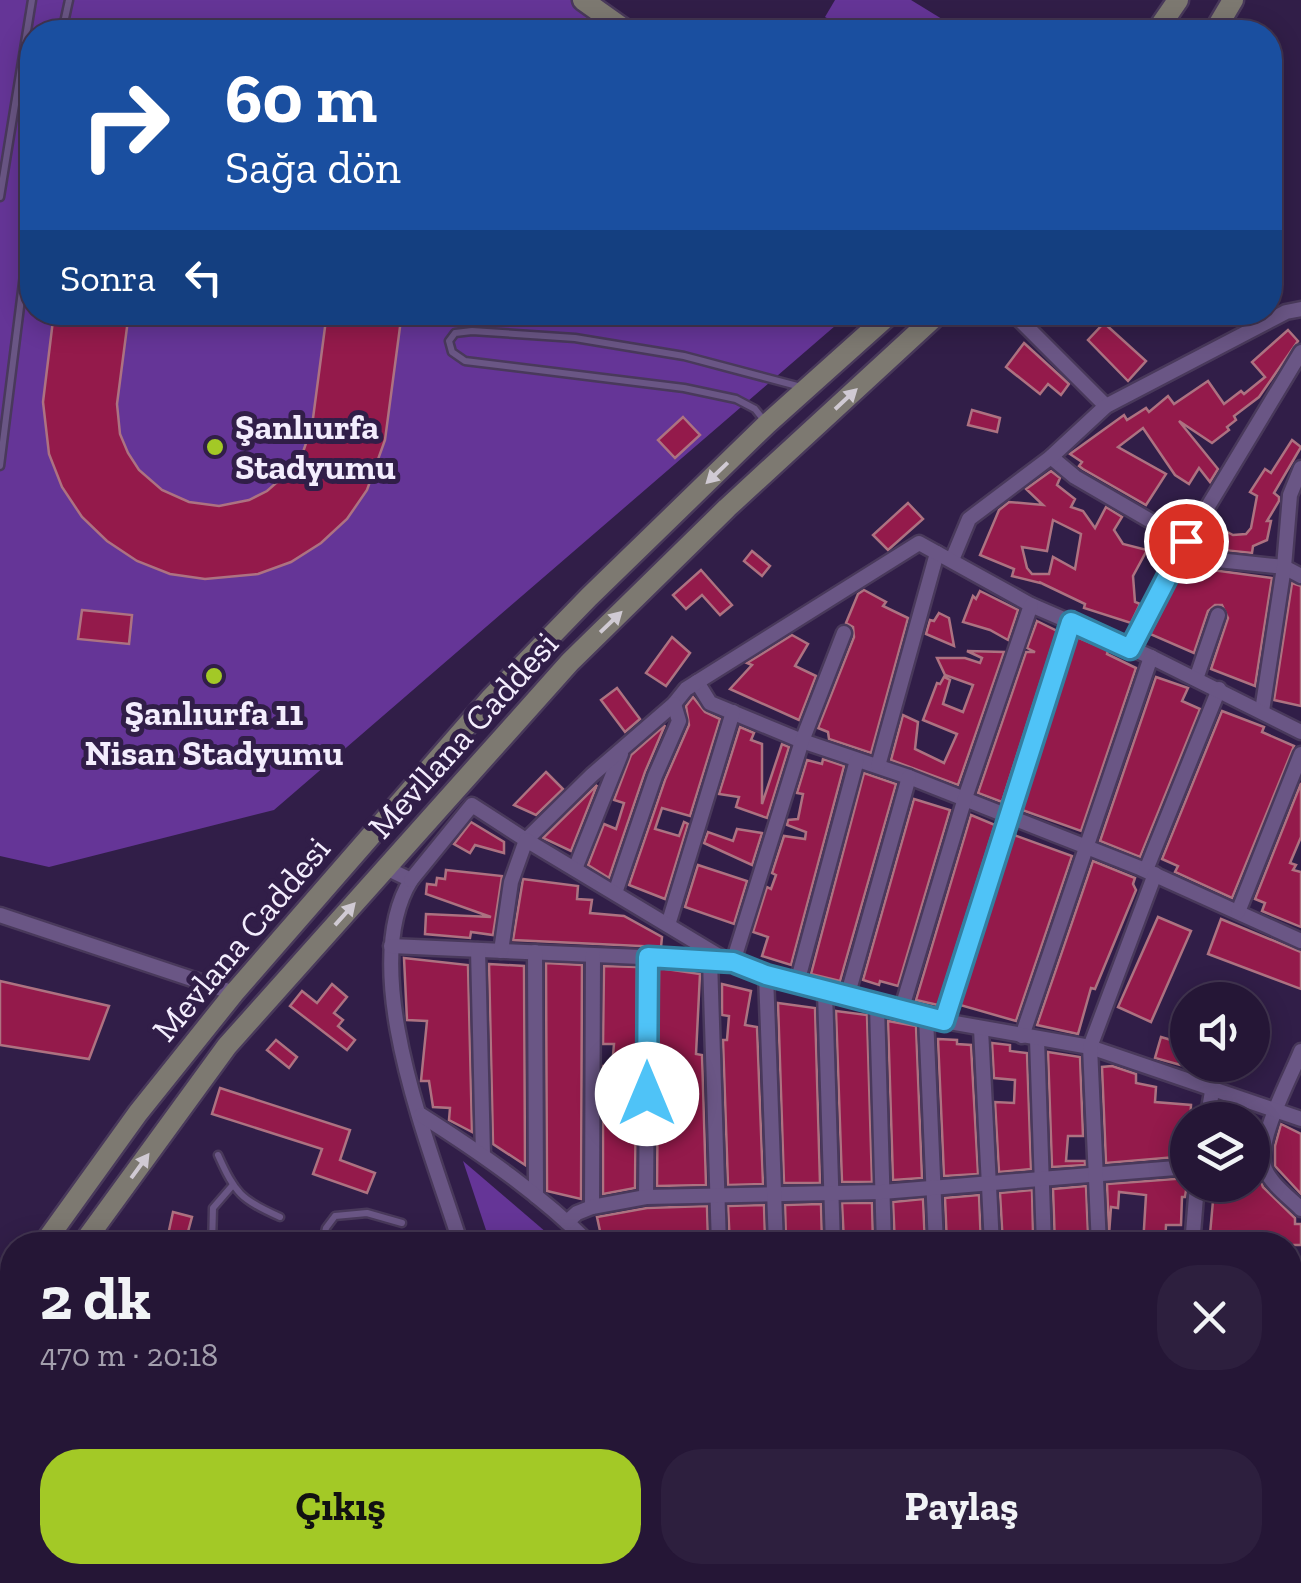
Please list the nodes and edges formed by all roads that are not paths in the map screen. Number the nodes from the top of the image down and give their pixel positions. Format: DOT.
graph roads {
  1 [pos="584,0"];
  2 [pos="612,20"];
  3 [pos="20,74"];
  4 [pos="0,197"];
  5 [pos="20,295"];
  6 [pos="877,325"];
  7 [pos="926,325"];
  8 [pos="1025,325"];
  9 [pos="1261,325"];
  10 [pos="1301,352"];
  11 [pos="807,388"];
  12 [pos="1106,406"];
  13 [pos="4,408"];
  14 [pos="767,424"];
  15 [pos="1051,457"];
  16 [pos="0,466"];
  17 [pos="1301,468"];
  18 [pos="1186,541"];
  19 [pos="937,552"];
  20 [pos="952,560"];
  21 [pos="1284,567"];
  22 [pos="1301,576"];
  23 [pos="1031,605"];
  24 [pos="1218,616"];
  25 [pos="1071,622"];
  26 [pos="844,633"];
  27 [pos="1130,649"];
  28 [pos="1152,657"];
  29 [pos="1196,679"];
  30 [pos="697,682"];
  31 [pos="1219,690"];
  32 [pos="674,704"];
  33 [pos="733,712"];
  34 [pos="1262,712"];
  35 [pos="1301,732"];
  36 [pos="802,741"];
  37 [pos="622,750"];
  38 [pos="1301,754"];
  39 [pos="857,760"];
  40 [pos="878,766"];
  41 [pos="909,777"];
  42 [pos="965,798"];
  43 [pos="1010,818"];
  44 [pos="526,840"];
  45 [pos="1086,847"];
  46 [pos="386,868"];
  47 [pos="575,869"];
  48 [pos="1150,872"];
  49 [pos="411,880"];
  50 [pos="615,893"];
  51 [pos="1238,912"];
  52 [pos="0,915"];
  53 [pos="668,925"];
  54 [pos="1301,941"];
  55 [pos="392,946"];
  56 [pos="478,950"];
  57 [pos="501,951"];
  58 [pos="535,952"];
  59 [pos="593,954"];
  60 [pos="648,957"];
  61 [pos="710,960"];
  62 [pos="731,962"];
  63 [pos="766,975"];
  64 [pos="234,992"];
  65 [pos="825,992"];
  66 [pos="847,997"];
  67 [pos="877,1006"];
  68 [pos="901,1011"];
  69 [pos="926,1017"];
  70 [pos="944,1021"];
  71 [pos="981,1029"];
  72 [pos="1029,1038"];
  73 [pos="1090,1047"];
  74 [pos="1301,1051"];
  75 [pos="1213,1086"];
  76 [pos="1210,1102"];
  77 [pos="1278,1110"];
  78 [pos="421,1115"];
  79 [pos="1301,1118"];
  80 [pos="483,1154"];
  81 [pos="218,1155"];
  82 [pos="1170,1169"];
  83 [pos="1094,1176"];
  84 [pos="1040,1178"];
  85 [pos="989,1182"];
  86 [pos="232,1186"];
  87 [pos="934,1186"];
  88 [pos="832,1192"];
  89 [pos="882,1192"];
  90 [pos="774,1194"];
  91 [pos="536,1196"];
  92 [pos="717,1196"];
  93 [pos="646,1197"];
  94 [pos="1196,1202"];
  95 [pos="592,1207"];
  96 [pos="1301,1210"];
  97 [pos="280,1217"];
  98 [pos="568,1222"];
  99 [pos="402,1223"];
  100 [pos="52,1232"];
  101 [pos="91,1232"];
  102 [pos="212,1232"];
  103 [pos="325,1232"];
  104 [pos="457,1232"];
  105 [pos="578,1232"];
  106 [pos="718,1232"];
  107 [pos="775,1232"];
  108 [pos="833,1232"];
  109 [pos="884,1232"];
  110 [pos="936,1232"];
  111 [pos="991,1232"];
  112 [pos="1043,1232"];
  113 [pos="1098,1232"];
  114 [pos="1193,1232"];
  1 -- 2 [label="main road"];
  3 -- 4 [label="lane"];
  5 -- 13 [label="lane"];
  6 -- 11 [label="main road, Mevlana Caddesi"];
  46 -- 7 [label="main road, Mevllana Caddesi, one-way"];
  8 -- 12 [label="street"];
  9 -- 12 [label="street"];
  10 -- 18 [label="street"];
  11 -- 14 [label="main road, Mevlana Caddesi"];
  11 -- 14 [label="lane"];
  12 -- 15 [label="street"];
  13 -- 16 [label="lane"];
  14 -- 64 [label="main road, Mevlana Caddesi, one-way"];
  15 -- 18 [label="street"];
  15 -- 20 [label="street"];
  17 -- 21 [label="street"];
  18 -- 21 [label="street"];
  18 -- 27 [label="street"];
  19 -- 20 [label="street"];
  19 -- 30 [label="street"];
  19 -- 40 [label="street"];
  20 -- 23 [label="street"];
  21 -- 22 [label="street"];
  21 -- 34 [label="street"];
  23 -- 25 [label="street"];
  23 -- 42 [label="street"];
  24 -- 29 [label="street"];
  25 -- 27 [label="street"];
  25 -- 43 [label="street"];
  26 -- 36 [label="street"];
  27 -- 28 [label="street"];
  28 -- 29 [label="street"];
  28 -- 45 [label="street"];
  29 -- 31 [label="street"];
  30 -- 32 [label="street"];
  30 -- 33 [label="street"];
  31 -- 34 [label="street"];
  31 -- 48 [label="street"];
  32 -- 37 [label="street"];
  32 -- 50 [label="street"];
  33 -- 36 [label="street"];
  33 -- 53 [label="street"];
  34 -- 35 [label="street"];
  36 -- 39 [label="street"];
  36 -- 62 [label="street"];
  37 -- 44 [label="street"];
  37 -- 47 [label="street"];
  38 -- 51 [label="street"];
  39 -- 40 [label="street"];
  39 -- 63 [label="street"];
  40 -- 41 [label="street"];
  41 -- 42 [label="street"];
  41 -- 66 [label="street"];
  42 -- 43 [label="street"];
  42 -- 68 [label="street"];
  43 -- 45 [label="street"];
  43 -- 70 [label="street"];
  44 -- 47 [label="street"];
  44 -- 49 [label="street"];
  44 -- 57 [label="street"];
  45 -- 48 [label="street"];
  45 -- 72 [label="street"];
  46 -- 49 [label="street"];
  101 -- 46 [label="main road, Mevllana Caddesi, one-way"];
  47 -- 50 [label="street"];
  48 -- 51 [label="street"];
  48 -- 73 [label="street"];
  49 -- 55 [label="street"];
  50 -- 53 [label="street"];
  51 -- 54 [label="street"];
  52 -- 64 [label="street"];
  53 -- 62 [label="street"];
  55 -- 56 [label="street"];
  55 -- 78 [label="street"];
  56 -- 57 [label="street"];
  56 -- 80 [label="street"];
  57 -- 58 [label="street"];
  58 -- 59 [label="street"];
  58 -- 91 [label="street"];
  59 -- 60 [label="street"];
  59 -- 95 [label="street"];
  60 -- 61 [label="street"];
  60 -- 93 [label="street"];
  61 -- 62 [label="street"];
  61 -- 92 [label="street"];
  62 -- 63 [label="street"];
  63 -- 65 [label="street"];
  63 -- 90 [label="street"];
  64 -- 100 [label="main road, Mevlana Caddesi"];
  65 -- 66 [label="street"];
  65 -- 88 [label="street"];
  66 -- 67 [label="street"];
  67 -- 68 [label="street"];
  67 -- 89 [label="street"];
  68 -- 69 [label="street"];
  69 -- 70 [label="street"];
  69 -- 87 [label="street"];
  70 -- 71 [label="street"];
  71 -- 72 [label="street"];
  71 -- 85 [label="street"];
  72 -- 73 [label="street"];
  72 -- 84 [label="street"];
  73 -- 75 [label="street"];
  73 -- 83 [label="street"];
  74 -- 77 [label="street"];
  75 -- 76 [label="street"];
  75 -- 77 [label="street"];
  77 -- 79 [label="street"];
  77 -- 96 [label="street"];
  78 -- 80 [label="street"];
  78 -- 104 [label="street"];
  80 -- 91 [label="street"];
  81 -- 86 [label="lane"];
  82 -- 83 [label="street"];
  83 -- 84 [label="street"];
  83 -- 113 [label="street"];
  84 -- 85 [label="street"];
  84 -- 112 [label="street"];
  85 -- 87 [label="street"];
  85 -- 111 [label="street"];
  86 -- 97 [label="lane"];
  86 -- 102 [label="lane"];
  87 -- 89 [label="street"];
  87 -- 110 [label="street"];
  88 -- 89 [label="street"];
  88 -- 90 [label="street"];
  88 -- 108 [label="street"];
  89 -- 109 [label="street"];
  90 -- 92 [label="street"];
  90 -- 107 [label="street"];
  91 -- 98 [label="street"];
  92 -- 93 [label="street"];
  92 -- 106 [label="street"];
  93 -- 95 [label="street"];
  94 -- 114 [label="street"];
  95 -- 98 [label="street"];
  98 -- 105 [label="street"];
  99 -- 103 [label="lane"];
}
